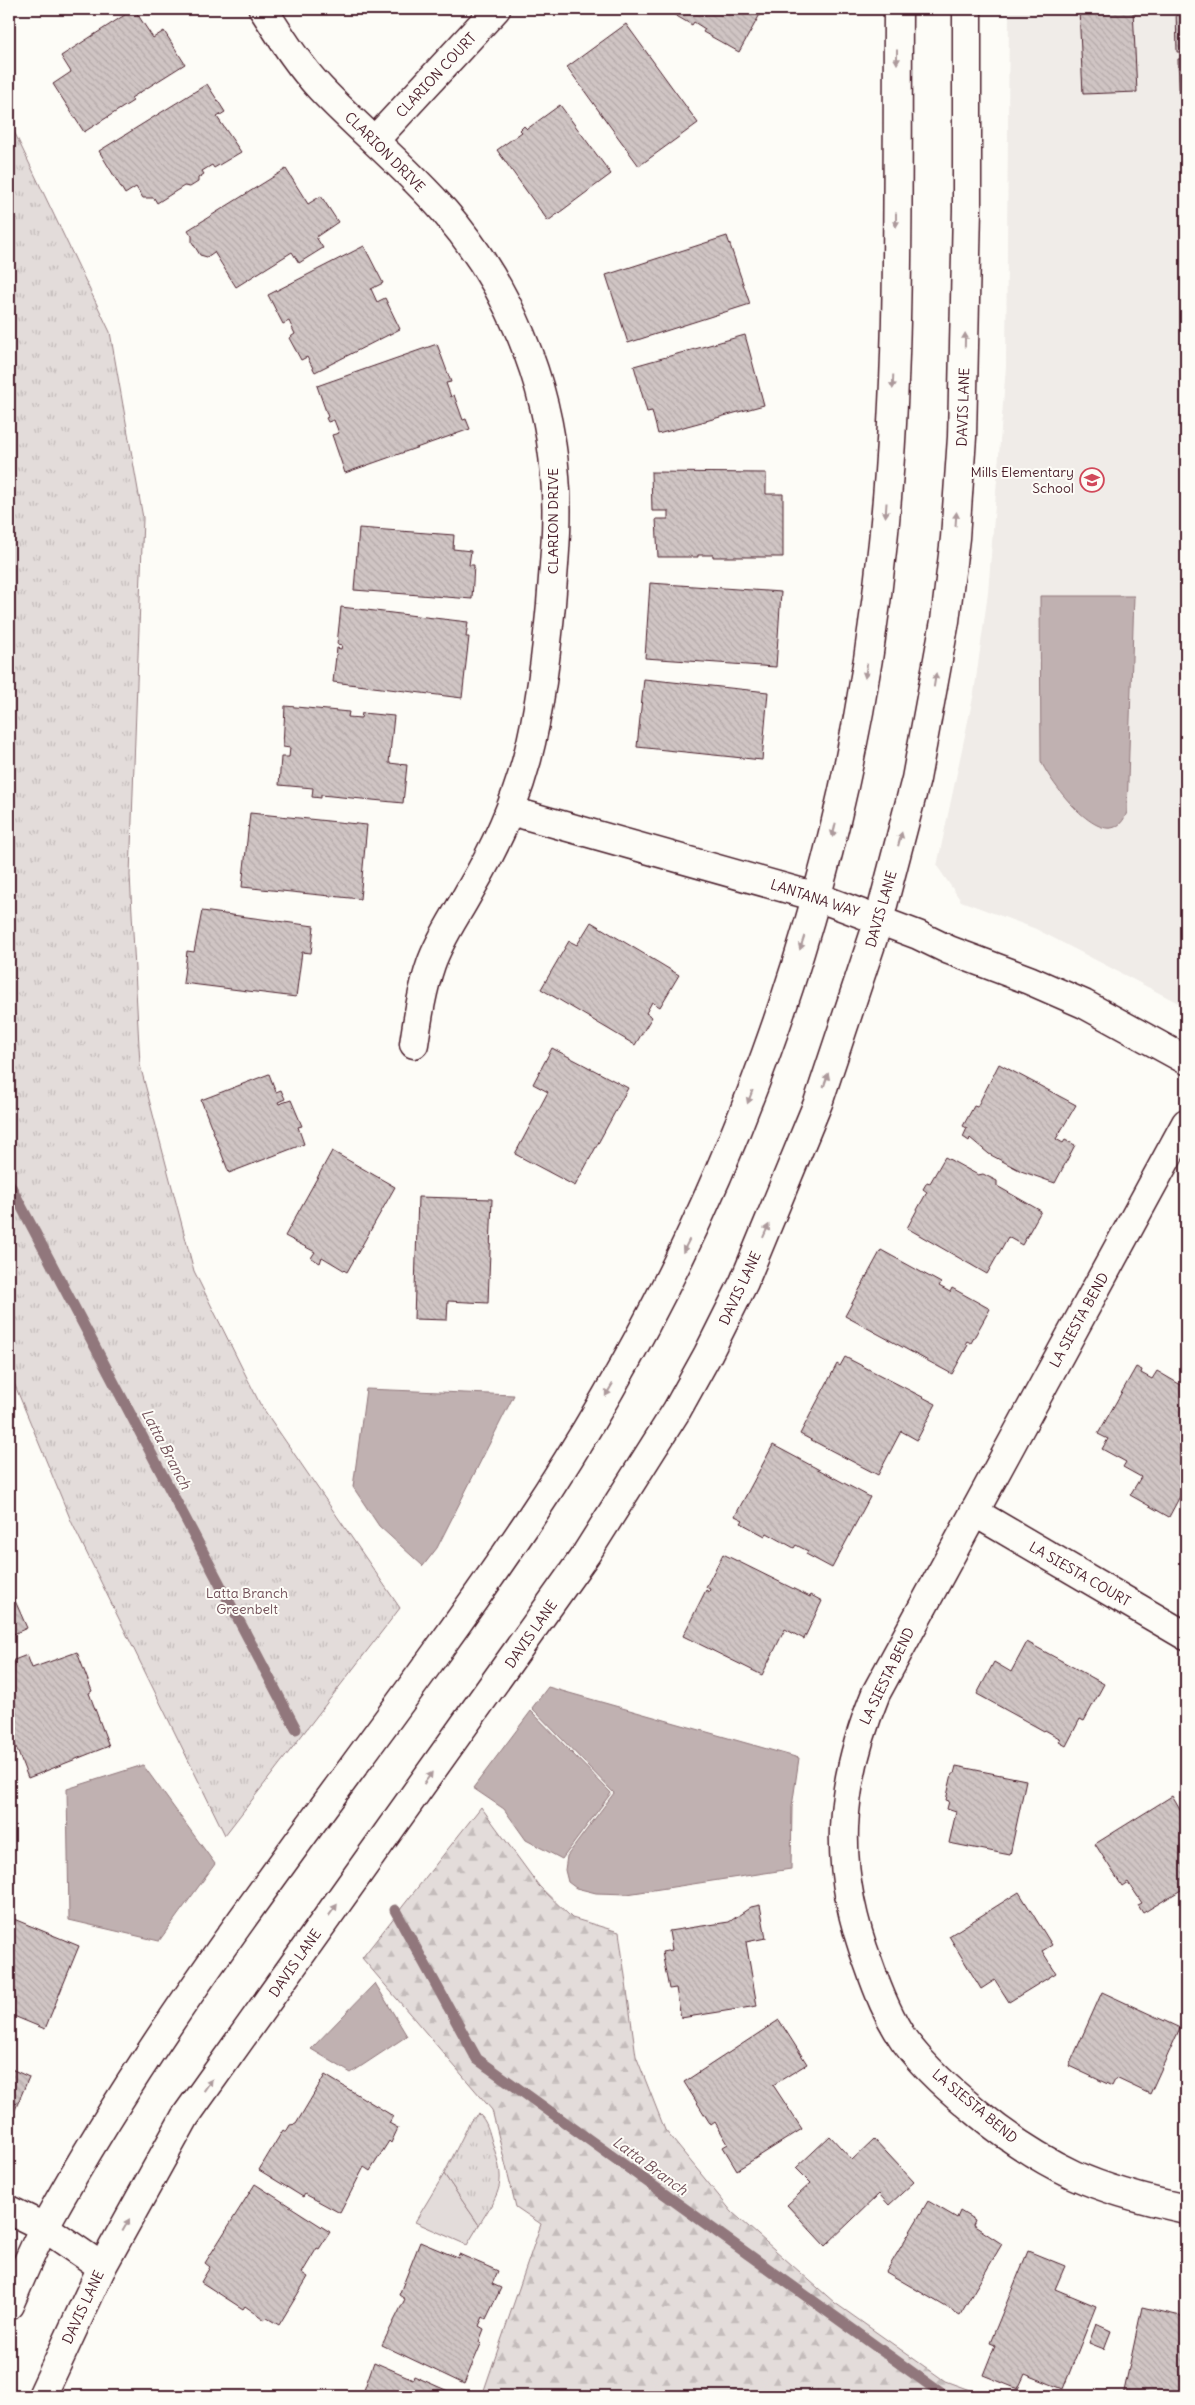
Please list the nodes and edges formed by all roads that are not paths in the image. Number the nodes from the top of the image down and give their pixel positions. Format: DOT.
graph roads {
  1 [pos="263,9"];
  2 [pos="496,9"];
  3 [pos="898,9"];
  4 [pos="967,9"];
  5 [pos="375,140"];
  6 [pos="511,811"];
  7 [pos="817,897"];
  8 [pos="879,920"];
  9 [pos="414,1044"];
  10 [pos="1186,1060"];
  11 [pos="1186,1123"];
  12 [pos="974,1512"];
  13 [pos="1186,1636"];
  14 [pos="1186,2209"];
  15 [pos="9,2210"];
  16 [pos="44,2227"];
  17 [pos="102,2268"];
  18 [pos="9,2305"];
  19 [pos="42,2396"];
  1 -- 5 [label="street, CLARION DRIVE"];
  2 -- 5 [label="street, CLARION COURT"];
  3 -- 7 [label="street, one-way"];
  8 -- 4 [label="street, DAVIS LANE, one-way"];
  5 -- 6 [label="street, CLARION DRIVE"];
  6 -- 7 [label="street, LANTANA WAY"];
  6 -- 9 [label="street, CLARION DRIVE"];
  7 -- 8 [label="street, LANTANA WAY"];
  7 -- 16 [label="street, one-way"];
  8 -- 10 [label="street, LANTANA WAY"];
  17 -- 8 [label="street, DAVIS LANE, one-way"];
  11 -- 12 [label="street, LA SIESTA BEND"];
  12 -- 13 [label="street, LA SIESTA COURT"];
  12 -- 14 [label="street, LA SIESTA BEND"];
  15 -- 16 [label="street"];
  16 -- 17 [label="street"];
  16 -- 18 [label="street"];
  17 -- 19 [label="street, DAVIS LANE"];
}
